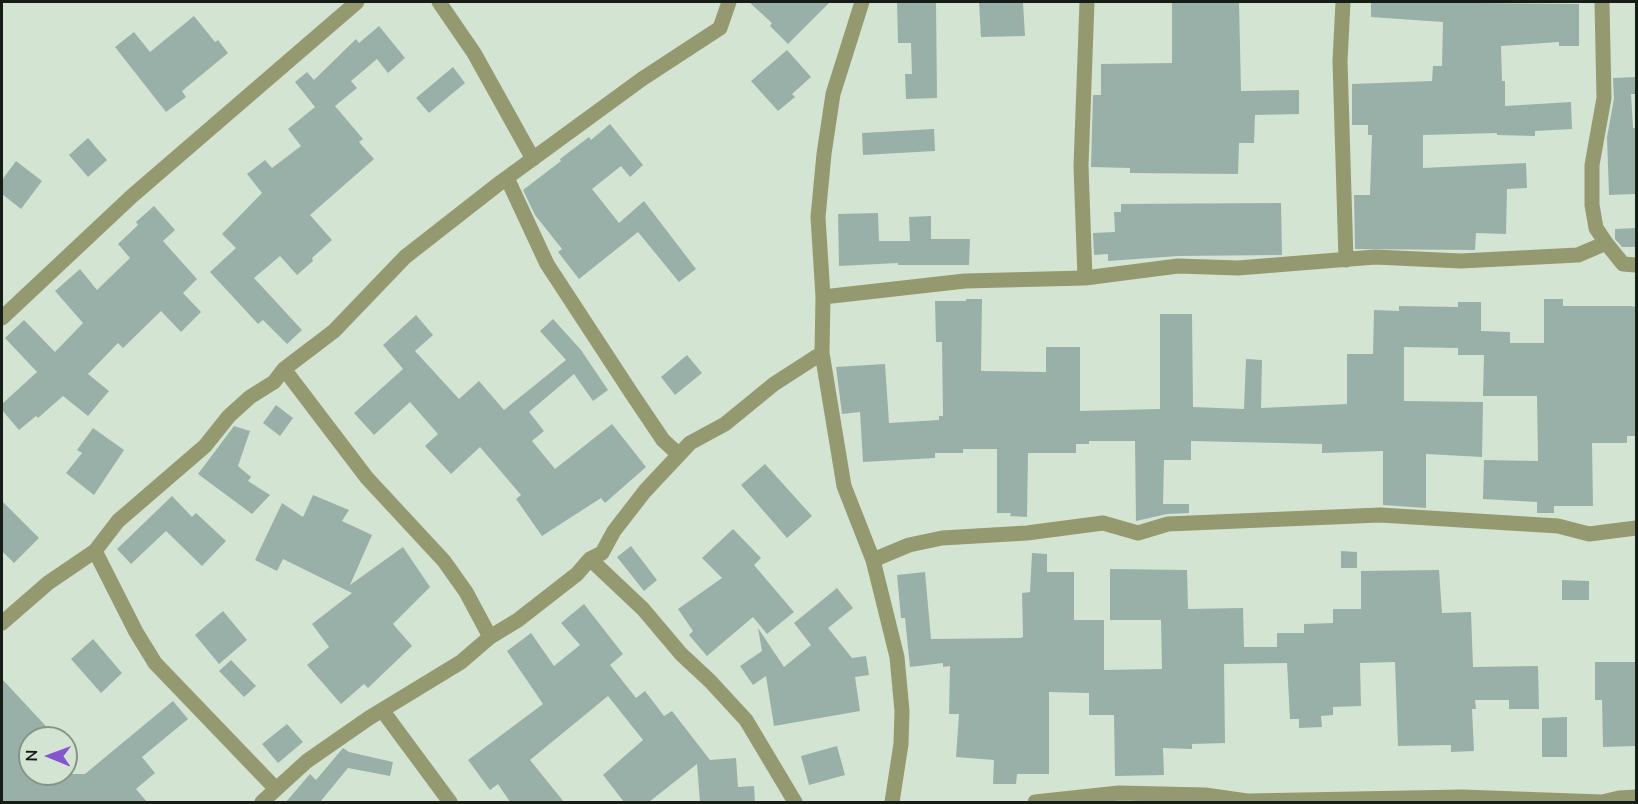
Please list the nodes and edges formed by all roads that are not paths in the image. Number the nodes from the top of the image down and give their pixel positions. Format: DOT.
graph roads {
  1 [pos="357,2"];
  2 [pos="439,2"];
  3 [pos="729,2"];
  4 [pos="862,2"];
  5 [pos="1087,2"];
  6 [pos="1343,2"];
  7 [pos="1602,2"];
  8 [pos="533,159"];
  9 [pos="507,178"];
  10 [pos="1606,243"];
  11 [pos="1346,260"];
  12 [pos="1636,265"];
  13 [pos="1085,278"];
  14 [pos="823,297"];
  15 [pos="2,318"];
  16 [pos="822,353"];
  17 [pos="284,369"];
  18 [pos="678,454"];
  19 [pos="1636,528"];
  20 [pos="95,551"];
  21 [pos="590,559"];
  22 [pos="873,560"];
  23 [pos="2,623"];
  24 [pos="490,637"];
  25 [pos="382,710"];
  26 [pos="276,789"];
  27 [pos="1636,797"];
  28 [pos="1620,800"];
  29 [pos="262,802"];
  30 [pos="450,802"];
  31 [pos="795,802"];
  32 [pos="892,802"];
  33 [pos="1035,802"];
  1 -- 15 [label="street"];
  2 -- 8 [label="street"];
  3 -- 8 [label="street"];
  4 -- 14 [label="street"];
  5 -- 13 [label="street"];
  6 -- 11 [label="street"];
  7 -- 10 [label="street"];
  8 -- 9 [label="street"];
  9 -- 17 [label="street"];
  9 -- 18 [label="street"];
  10 -- 11 [label="street"];
  10 -- 12 [label="street"];
  11 -- 13 [label="street"];
  13 -- 14 [label="street"];
  14 -- 16 [label="street"];
  16 -- 18 [label="street"];
  16 -- 22 [label="street"];
  17 -- 20 [label="street"];
  17 -- 24 [label="street"];
  18 -- 21 [label="street"];
  19 -- 22 [label="street"];
  20 -- 23 [label="street"];
  20 -- 26 [label="street"];
  21 -- 24 [label="street"];
  21 -- 31 [label="street"];
  22 -- 32 [label="street"];
  24 -- 25 [label="street"];
  25 -- 26 [label="street"];
  25 -- 30 [label="street"];
  26 -- 29 [label="street"];
  27 -- 28 [label="street"];
  28 -- 33 [label="street"];
}
